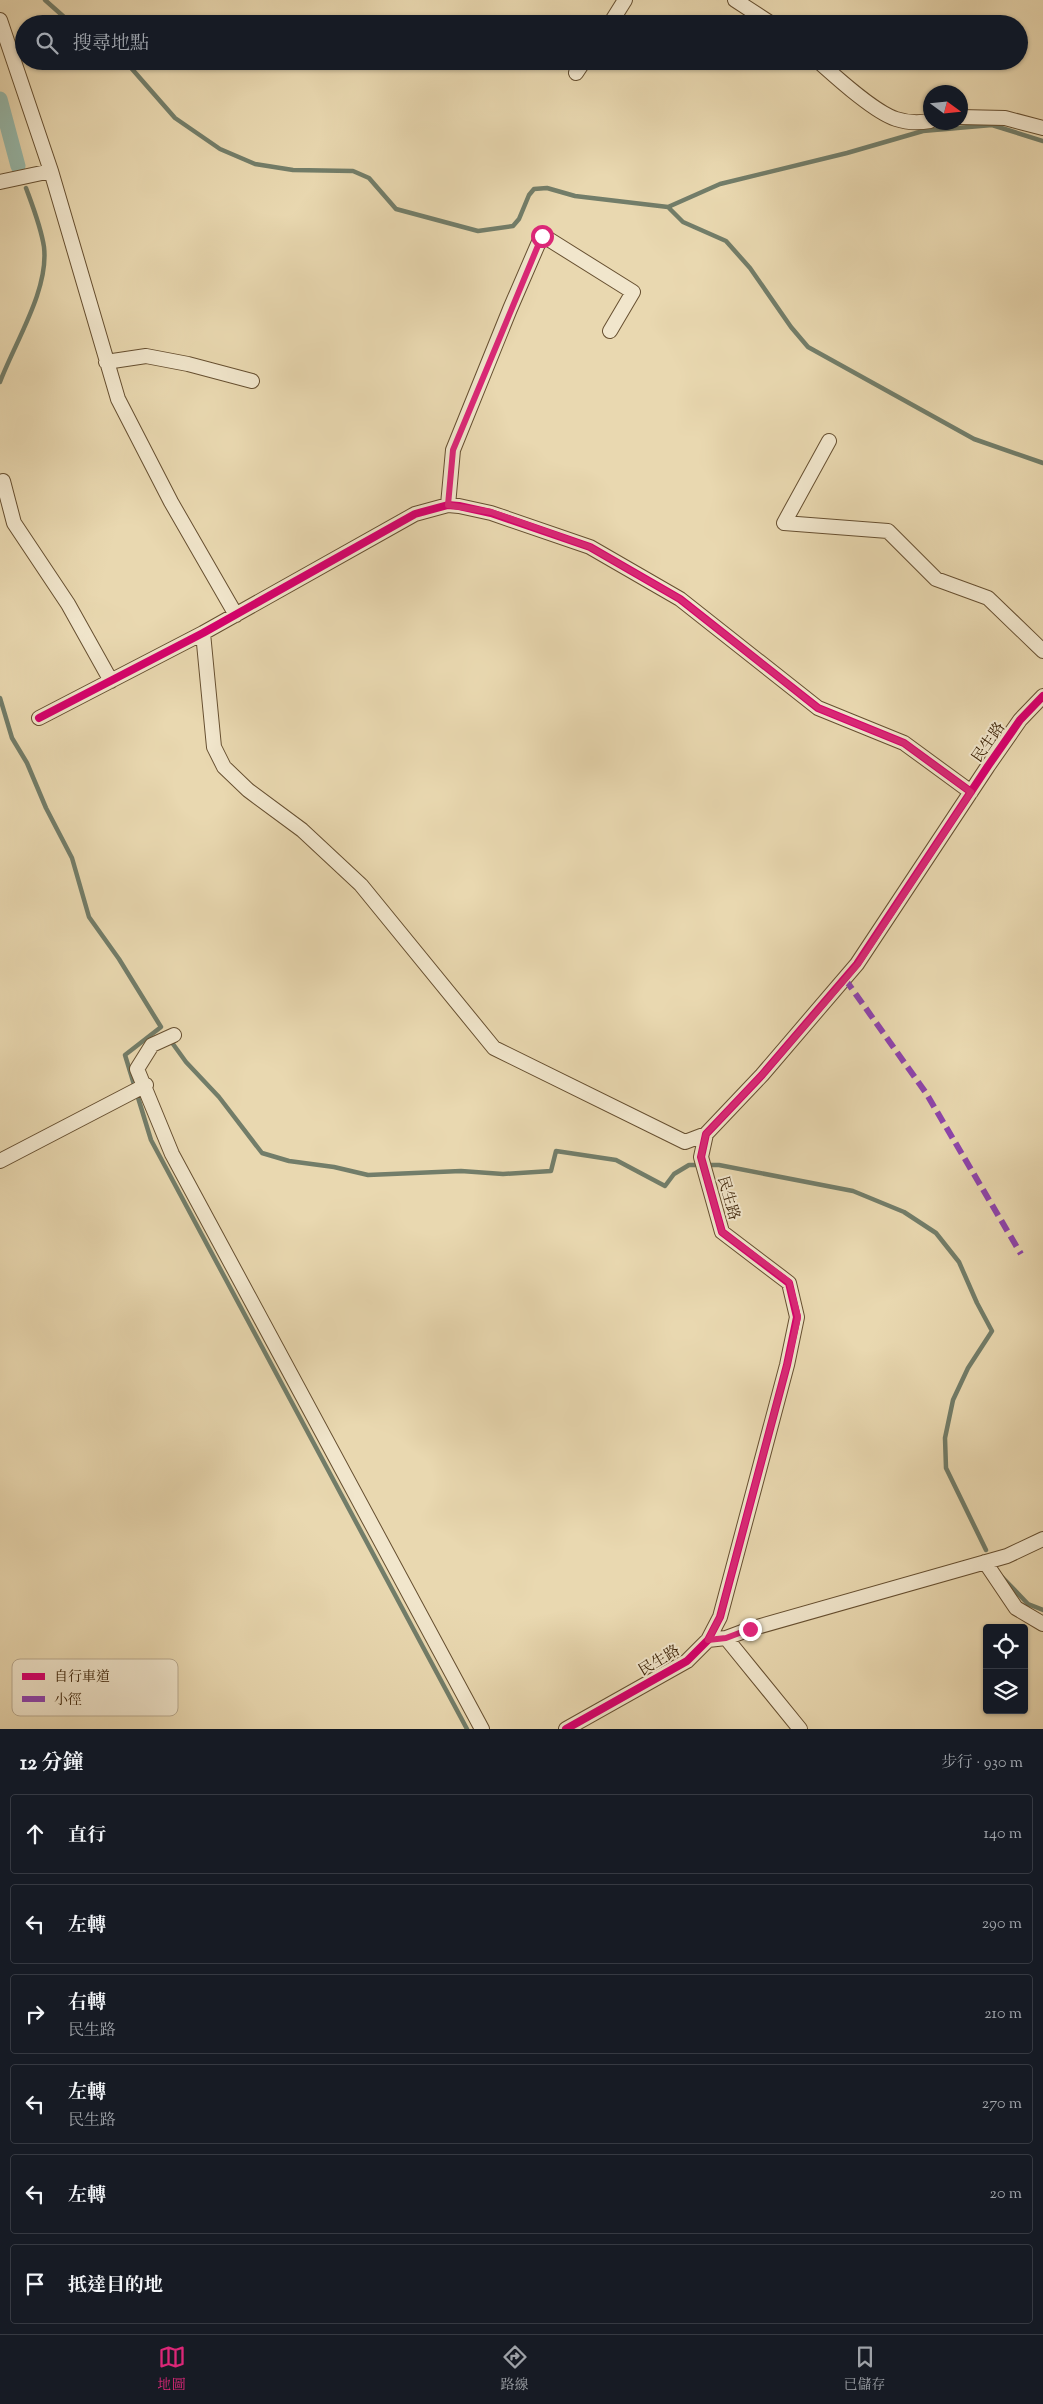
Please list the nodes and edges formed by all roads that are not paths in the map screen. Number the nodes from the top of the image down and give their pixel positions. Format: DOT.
graph roads {
  1 [pos="626,0"];
  2 [pos="735,0"];
  3 [pos="616,15"];
  4 [pos="758,15"];
  5 [pos="0,20"];
  6 [pos="15,64"];
  7 [pos="17,70"];
  8 [pos="829,70"];
  9 [pos="968,117"];
  10 [pos="923,122"];
  11 [pos="1043,128"];
  12 [pos="51,171"];
  13 [pos="0,182"];
  14 [pos="610,331"];
  15 [pos="106,362"];
  16 [pos="252,381"];
  17 [pos="829,441"];
  18 [pos="3,481"];
  19 [pos="448,505"];
  20 [pos="236,615"];
  21 [pos="203,633"];
  22 [pos="1043,651"];
  23 [pos="112,681"];
  24 [pos="1043,696"];
  25 [pos="39,718"];
  26 [pos="971,792"];
  27 [pos="174,1035"];
  28 [pos="146,1085"];
  29 [pos="706,1134"];
  30 [pos="0,1161"];
  31 [pos="1043,1539"];
  32 [pos="985,1562"];
  33 [pos="1043,1624"];
  34 [pos="726,1638"];
  35 [pos="708,1640"];
  36 [pos="482,1729"];
  37 [pos="566,1729"];
  38 [pos="800,1729"];
  1 -- 3 [label="street"];
  2 -- 4 [label="street"];
  5 -- 6 [label="street"];
  7 -- 12 [label="street"];
  8 -- 10 [label="street"];
  9 -- 11 [label="street"];
  12 -- 13 [label="street"];
  12 -- 15 [label="street"];
  14 -- 19 [label="street"];
  15 -- 16 [label="street"];
  15 -- 20 [label="street"];
  17 -- 22 [label="street"];
  18 -- 23 [label="street"];
  19 -- 20 [label="street"];
  19 -- 26 [label="street"];
  20 -- 21 [label="street"];
  21 -- 23 [label="street"];
  21 -- 29 [label="street"];
  23 -- 25 [label="street"];
  24 -- 26 [label="street, 民生路"];
  26 -- 29 [label="street, 民生路"];
  27 -- 28 [label="street"];
  28 -- 30 [label="street"];
  28 -- 36 [label="street"];
  29 -- 35 [label="street, 民生路"];
  31 -- 32 [label="street"];
  32 -- 33 [label="street"];
  32 -- 34 [label="street"];
  34 -- 35 [label="street"];
  34 -- 38 [label="street"];
  35 -- 37 [label="street, 民生路"];
}
